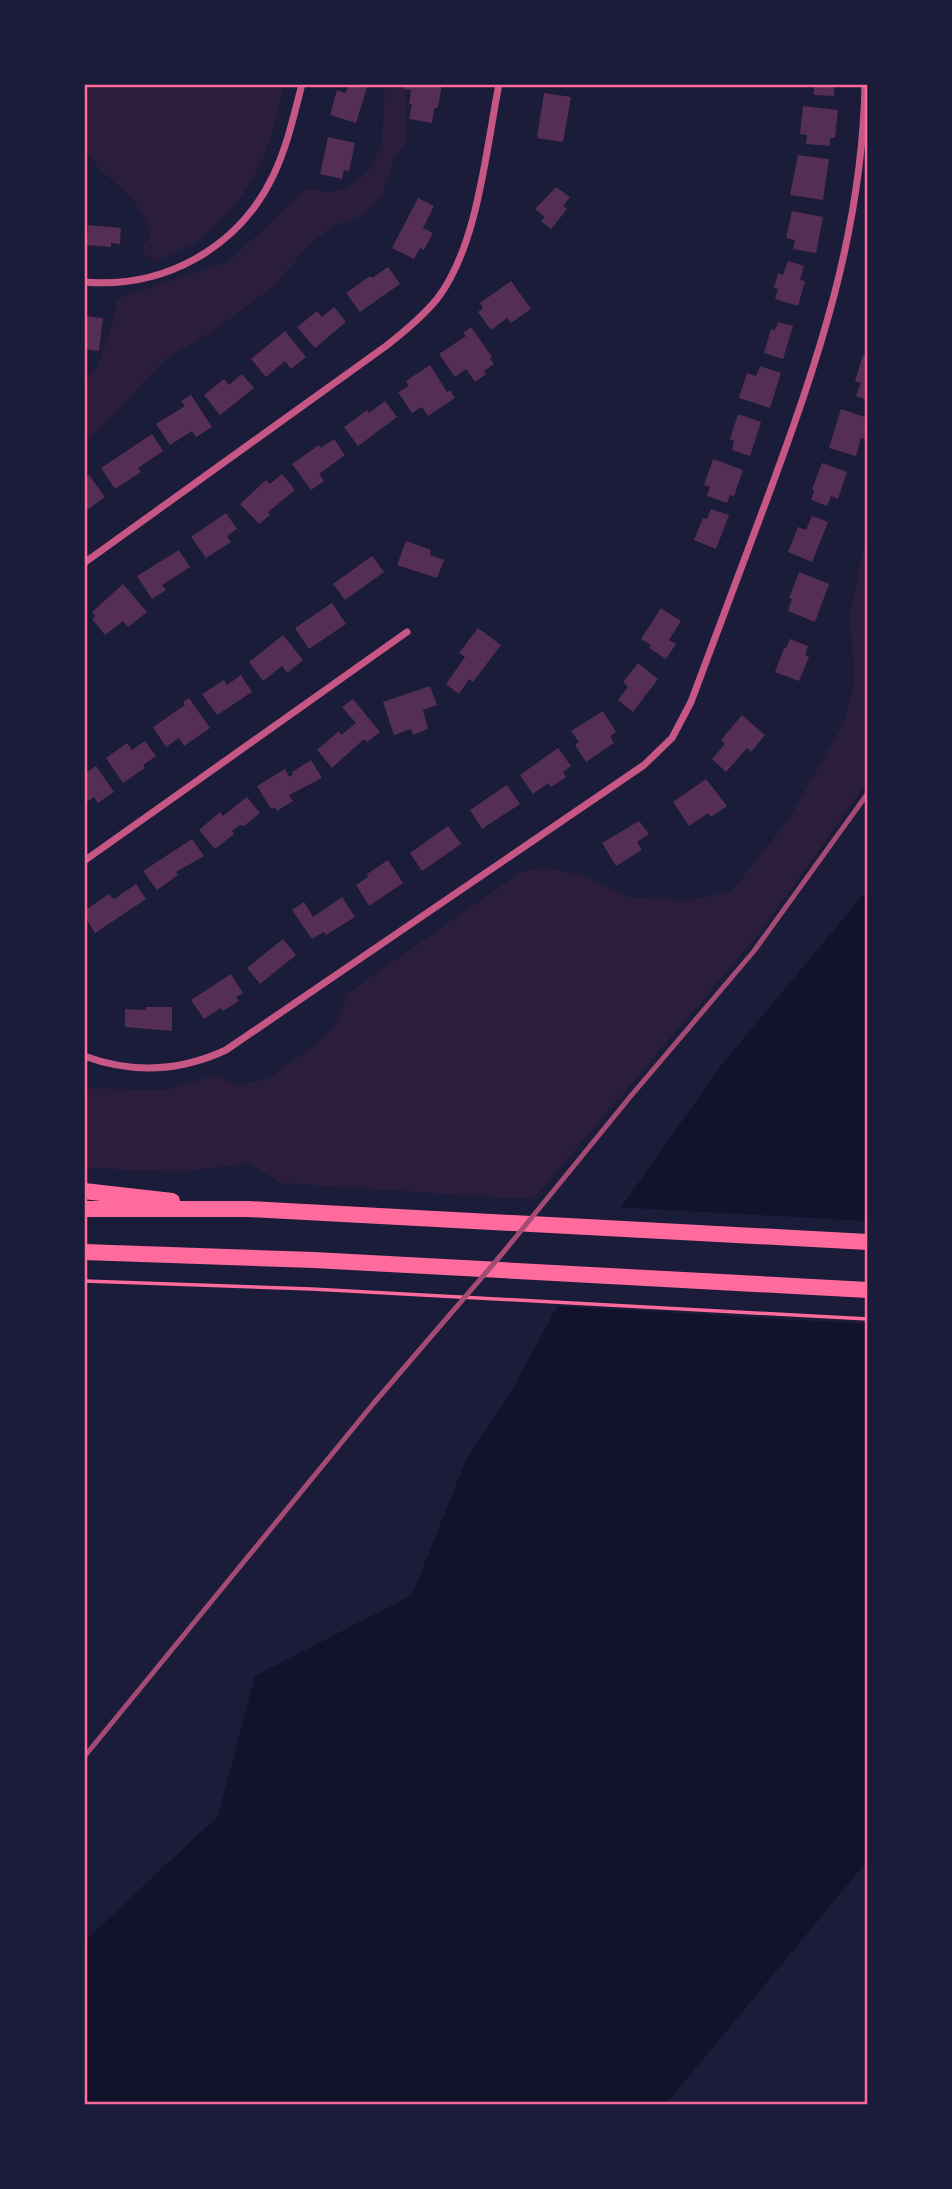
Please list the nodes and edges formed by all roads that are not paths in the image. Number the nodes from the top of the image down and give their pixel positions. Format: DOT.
graph roads {
  1 [pos="302,84"];
  2 [pos="499,84"];
  3 [pos="865,84"];
  4 [pos="84,282"];
  5 [pos="84,563"];
  6 [pos="407,632"];
  7 [pos="84,861"];
  8 [pos="84,1056"];
  9 [pos="84,1191"];
  10 [pos="84,1209"];
  11 [pos="248,1209"];
  12 [pos="868,1242"];
  13 [pos="84,1252"];
  14 [pos="868,1290"];
  1 -- 4 [label="street"];
  2 -- 5 [label="street"];
  3 -- 8 [label="street"];
  6 -- 7 [label="street"];
  9 -- 11 [label="highway"];
  10 -- 11 [label="highway"];
  11 -- 12 [label="highway"];
  13 -- 14 [label="highway"];
}
